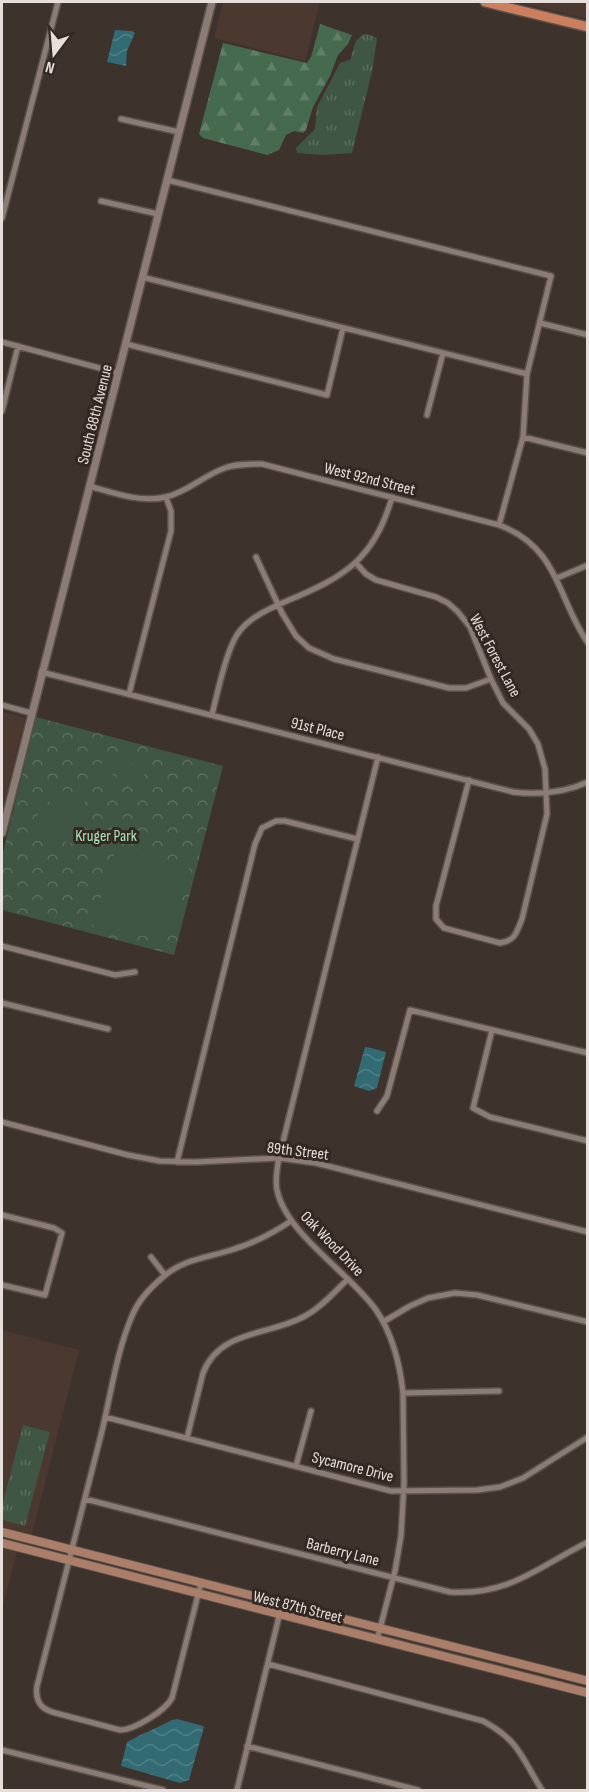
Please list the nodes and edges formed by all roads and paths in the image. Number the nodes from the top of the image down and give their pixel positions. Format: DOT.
graph roads {
  1 [pos="58,2"];
  2 [pos="212,2"];
  3 [pos="485,2"];
  4 [pos="588,27"];
  5 [pos="121,119"];
  6 [pos="179,132"];
  7 [pos="167,180"];
  8 [pos="100,201"];
  9 [pos="158,214"];
  10 [pos="2,218"];
  11 [pos="142,276"];
  12 [pos="540,323"];
  13 [pos="343,328"];
  14 [pos="588,334"];
  15 [pos="2,342"];
  16 [pos="126,344"];
  17 [pos="18,346"];
  18 [pos="443,353"];
  19 [pos="118,373"];
  20 [pos="527,374"];
  21 [pos="2,411"];
  22 [pos="427,416"];
  23 [pos="523,437"];
  24 [pos="588,453"];
  25 [pos="89,486"];
  26 [pos="166,497"];
  27 [pos="392,497"];
  28 [pos="499,525"];
  29 [pos="256,556"];
  30 [pos="356,563"];
  31 [pos="588,565"];
  32 [pos="557,578"];
  33 [pos="279,605"];
  34 [pos="588,643"];
  35 [pos="41,672"];
  36 [pos="491,679"];
  37 [pos="129,694"];
  38 [pos="2,705"];
  39 [pos="31,713"];
  40 [pos="212,715"];
  41 [pos="378,758"];
  42 [pos="469,780"];
  43 [pos="588,782"];
  44 [pos="546,793"];
  45 [pos="257,821"];
  46 [pos="262,828"];
  47 [pos="2,833"];
  48 [pos="357,839"];
  49 [pos="2,946"];
  50 [pos="135,972"];
  51 [pos="2,1004"];
  52 [pos="108,1029"];
  53 [pos="492,1030"];
  54 [pos="588,1053"];
  55 [pos="377,1111"];
  56 [pos="2,1122"];
  57 [pos="588,1141"];
  58 [pos="279,1158"];
  59 [pos="177,1162"];
  60 [pos="2,1215"];
  61 [pos="291,1221"];
  62 [pos="588,1232"];
  63 [pos="151,1257"];
  64 [pos="165,1275"];
  65 [pos="348,1279"];
  66 [pos="2,1285"];
  67 [pos="383,1322"];
  68 [pos="588,1322"];
  69 [pos="499,1391"];
  70 [pos="403,1393"];
  71 [pos="311,1411"];
  72 [pos="105,1417"];
  73 [pos="588,1437"];
  74 [pos="187,1438"];
  75 [pos="296,1466"];
  76 [pos="403,1491"];
  77 [pos="85,1499"];
  78 [pos="2,1532"];
  79 [pos="588,1542"];
  80 [pos="2,1543"];
  81 [pos="72,1550"];
  82 [pos="69,1560"];
  83 [pos="393,1578"];
  84 [pos="201,1583"];
  85 [pos="198,1593"];
  86 [pos="282,1604"];
  87 [pos="280,1616"];
  88 [pos="380,1629"];
  89 [pos="377,1640"];
  90 [pos="268,1664"];
  91 [pos="588,1681"];
  92 [pos="588,1693"];
  93 [pos="247,1746"];
  94 [pos="2,1750"];
  95 [pos="163,1791"];
  96 [pos="237,1791"];
  97 [pos="418,1791"];
  98 [pos="542,1791"];
  1 -- 10 [label="street"];
  2 -- 6 [label="street, South 88th Avenue"];
  3 -- 4 [label="main road"];
  5 -- 6 [label="street"];
  6 -- 7 [label="street, South 88th Avenue"];
  7 -- 9 [label="street, South 88th Avenue"];
  7 -- 12 [label="street"];
  8 -- 9 [label="street"];
  9 -- 11 [label="street, South 88th Avenue"];
  11 -- 13 [label="street"];
  11 -- 16 [label="street, South 88th Avenue"];
  12 -- 14 [label="street"];
  12 -- 20 [label="street"];
  13 -- 16 [label="street"];
  13 -- 18 [label="street"];
  15 -- 17 [label="street"];
  16 -- 19 [label="street, South 88th Avenue"];
  17 -- 19 [label="street"];
  17 -- 21 [label="street"];
  18 -- 20 [label="street"];
  18 -- 22 [label="street"];
  19 -- 25 [label="street, South 88th Avenue"];
  20 -- 23 [label="street"];
  23 -- 24 [label="street"];
  23 -- 28 [label="street"];
  25 -- 26 [label="street, West 92nd Street"];
  25 -- 35 [label="street, South 88th Avenue"];
  26 -- 27 [label="street, West 92nd Street"];
  26 -- 37 [label="street"];
  27 -- 28 [label="street, West 92nd Street"];
  27 -- 30 [label="street"];
  28 -- 32 [label="street, West 92nd Street"];
  29 -- 33 [label="street"];
  30 -- 33 [label="street"];
  30 -- 36 [label="street, West Forest Lane"];
  31 -- 32 [label="street"];
  32 -- 34 [label="street, West 92nd Street"];
  33 -- 36 [label="street"];
  33 -- 40 [label="street"];
  35 -- 37 [label="street, 91st Place"];
  35 -- 39 [label="street, South 88th Avenue"];
  36 -- 44 [label="street, West Forest Lane"];
  37 -- 40 [label="street, 91st Place"];
  38 -- 39 [label="street"];
  39 -- 47 [label="street, South 88th Avenue"];
  40 -- 41 [label="street, 91st Place"];
  41 -- 42 [label="street, 91st Place"];
  41 -- 48 [label="street, Oak Wood Drive"];
  42 -- 44 [label="street, 91st Place"];
  42 -- 44 [label="street, West Forest Lane"];
  43 -- 44 [label="street, 91st Place"];
  45 -- 46 [label="street"];
  46 -- 48 [label="street"];
  46 -- 59 [label="street"];
  48 -- 58 [label="street, Oak Wood Drive"];
  49 -- 50 [label="street"];
  51 -- 52 [label="street"];
  53 -- 54 [label="street"];
  53 -- 55 [label="street"];
  53 -- 57 [label="street"];
  56 -- 59 [label="street, 89th Street"];
  58 -- 59 [label="street, 89th Street"];
  58 -- 61 [label="street, Oak Wood Drive"];
  58 -- 62 [label="street, 89th Street"];
  60 -- 66 [label="street"];
  61 -- 64 [label="street"];
  61 -- 65 [label="street, Oak Wood Drive"];
  63 -- 64 [label="street"];
  64 -- 72 [label="street"];
  65 -- 67 [label="street, Oak Wood Drive"];
  65 -- 74 [label="street"];
  67 -- 68 [label="street"];
  67 -- 70 [label="street, Oak Wood Drive"];
  69 -- 70 [label="street"];
  70 -- 76 [label="street, Oak Wood Drive"];
  71 -- 75 [label="street"];
  72 -- 74 [label="street, Sycamore Drive"];
  72 -- 77 [label="street"];
  73 -- 76 [label="street, Sycamore Drive"];
  74 -- 75 [label="street, Sycamore Drive"];
  75 -- 76 [label="street, Sycamore Drive"];
  76 -- 83 [label="street, Oak Wood Drive"];
  77 -- 81 [label="street"];
  77 -- 83 [label="street, Barberry Lane"];
  78 -- 81 [label="main road, West 87th Street"];
  79 -- 83 [label="street, Barberry Lane"];
  80 -- 82 [label="main road, West 87th Street"];
  81 -- 82 [label="street"];
  81 -- 84 [label="main road, West 87th Street"];
  82 -- 85 [label="main road, West 87th Street"];
  82 -- 85 [label="street"];
  83 -- 88 [label="street, Oak Wood Drive"];
  84 -- 85 [label="street"];
  84 -- 86 [label="main road, West 87th Street"];
  85 -- 87 [label="main road, West 87th Street"];
  86 -- 87 [label="street"];
  86 -- 88 [label="main road, West 87th Street"];
  87 -- 89 [label="main road, West 87th Street"];
  87 -- 90 [label="street"];
  88 -- 89 [label="street, Oak Wood Drive"];
  88 -- 91 [label="main road, West 87th Street"];
  89 -- 92 [label="main road, West 87th Street"];
  90 -- 93 [label="street"];
  90 -- 98 [label="street"];
  93 -- 96 [label="street"];
  93 -- 97 [label="street"];
  94 -- 95 [label="street"];
}
